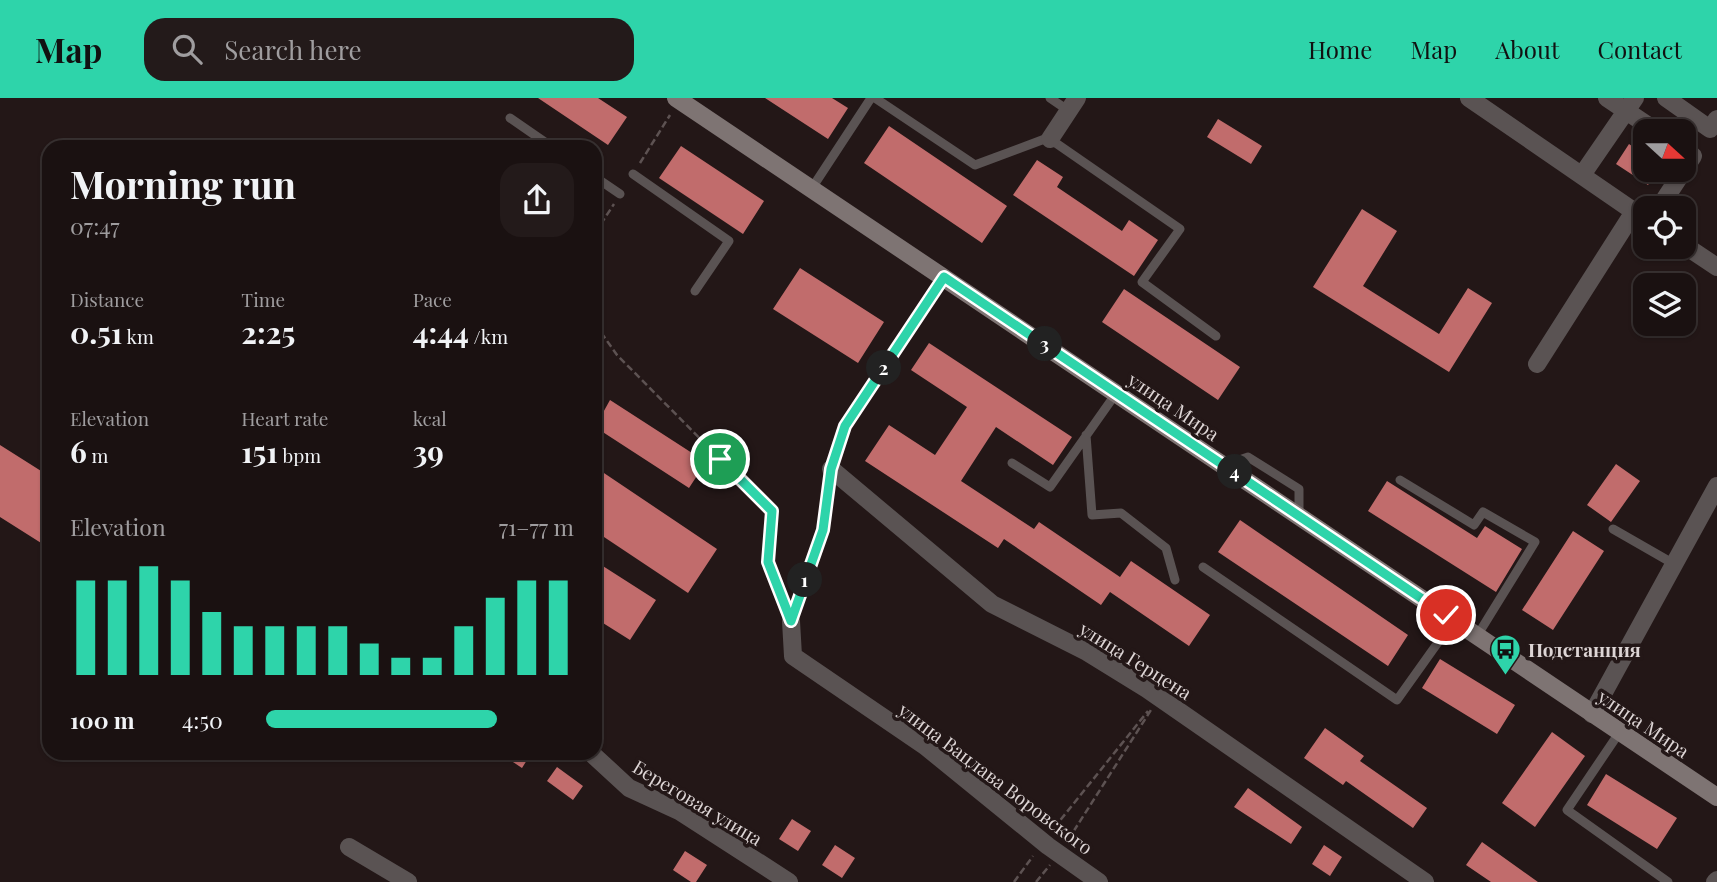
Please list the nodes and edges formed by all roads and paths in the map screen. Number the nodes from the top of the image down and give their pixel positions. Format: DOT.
graph roads {
  1 [pos="873,98"];
  2 [pos="1050,98"];
  3 [pos="1469,98"];
  4 [pos="1606,98"];
  5 [pos="1667,98"];
  6 [pos="679,99"];
  7 [pos="1073,104"];
  8 [pos="1630,105"];
  9 [pos="510,118"];
  10 [pos="1644,119"];
  11 [pos="1717,119"];
  12 [pos="1051,138"];
  13 [pos="542,140"];
  14 [pos="633,174"];
  15 [pos="1582,175"];
  16 [pos="602,182"];
  17 [pos="812,188"];
  18 [pos="620,194"];
  19 [pos="1633,209"];
  20 [pos="1633,224"];
  21 [pos="1696,253"];
  22 [pos="1717,267"];
  23 [pos="944,277"];
  24 [pos="695,291"];
  25 [pos="602,334"];
  26 [pos="1216,335"];
  27 [pos="1537,364"];
  28 [pos="1117,392"];
  29 [pos="1086,436"];
  30 [pos="1012,463"];
  31 [pos="831,469"];
  32 [pos="1400,480"];
  33 [pos="1717,486"];
  34 [pos="1613,529"];
  35 [pos="1674,564"];
  36 [pos="1203,567"];
  37 [pos="1175,580"];
  38 [pos="1454,620"];
  39 [pos="791,621"];
  40 [pos="1477,636"];
  41 [pos="1159,697"];
  42 [pos="1592,713"];
  43 [pos="1619,733"];
  44 [pos="599,760"];
  45 [pos="1716,793"];
  46 [pos="1043,842"];
  47 [pos="349,847"];
  48 [pos="1059,854"];
  49 [pos="408,882"];
  50 [pos="789,882"];
  51 [pos="1014,882"];
  52 [pos="1036,882"];
  53 [pos="1099,882"];
  54 [pos="1425,882"];
  55 [pos="1668,882"];
  1 -- 12 [label="lane"];
  1 -- 17 [label="lane"];
  2 -- 7 [label="lane"];
  3 -- 15 [label="street"];
  4 -- 8 [label="street"];
  5 -- 11 [label="street"];
  6 -- 17 [label="main road, улица Мира"];
  7 -- 12 [label="street"];
  8 -- 10 [label="street"];
  8 -- 15 [label="street"];
  9 -- 13 [label="lane"];
  12 -- 26 [label="lane"];
  14 -- 24 [label="lane"];
  15 -- 19 [label="street"];
  16 -- 18 [label="lane"];
  17 -- 23 [label="main road, улица Мира"];
  20 -- 27 [label="street"];
  21 -- 22 [label="street"];
  23 -- 28 [label="main road, улица Мира"];
  23 -- 31 [label="lane"];
  25 -- 39 [label="path"];
  28 -- 29 [label="lane"];
  28 -- 38 [label="main road, улица Мира"];
  29 -- 30 [label="lane"];
  29 -- 37 [label="lane"];
  31 -- 39 [label="path"];
  31 -- 41 [label="street, улица Герцена"];
  32 -- 40 [label="lane"];
  33 -- 35 [label="street"];
  34 -- 35 [label="lane"];
  35 -- 42 [label="street"];
  36 -- 38 [label="lane"];
  38 -- 40 [label="main road, улица Мира"];
  39 -- 46 [label="street, улица Вацлава Воровского"];
  40 -- 42 [label="main road, улица Мира"];
  41 -- 46 [label="path"];
  41 -- 48 [label="path"];
  41 -- 54 [label="street, улица Герцена"];
  42 -- 43 [label="main road, улица Мира"];
  43 -- 45 [label="main road, улица Мира"];
  43 -- 55 [label="lane"];
  44 -- 50 [label="street, Береговая улица"];
  46 -- 48 [label="street, улица Вацлава Воровского"];
  46 -- 51 [label="path"];
  47 -- 49 [label="street"];
  48 -- 52 [label="path"];
  48 -- 53 [label="street, улица Вацлава Воровского"];
}
